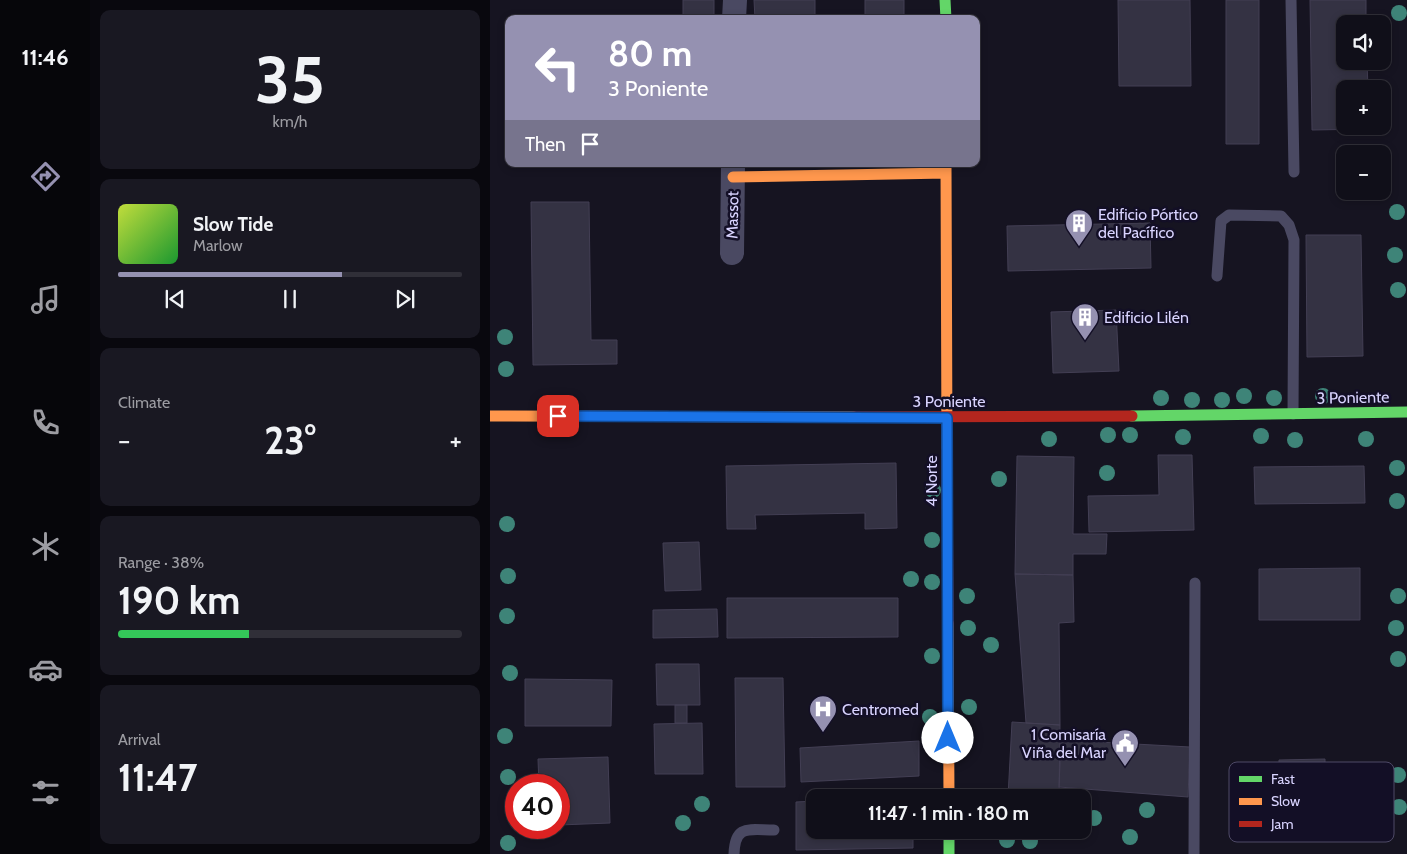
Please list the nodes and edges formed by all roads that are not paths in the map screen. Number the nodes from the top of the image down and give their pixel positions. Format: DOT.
graph roads {
  1 [pos="735,0"];
  2 [pos="946,0"];
  3 [pos="1291,0"];
  4 [pos="734,15"];
  5 [pos="946,15"];
  6 [pos="946,168"];
  7 [pos="733,171"];
  8 [pos="1294,172"];
  9 [pos="732,253"];
  10 [pos="1217,276"];
  11 [pos="1407,412"];
  12 [pos="1293,414"];
  13 [pos="490,416"];
  14 [pos="947,418"];
  15 [pos="1195,583"];
  16 [pos="949,789"];
  17 [pos="774,830"];
  18 [pos="949,839"];
  19 [pos="734,854"];
  20 [pos="949,854"];
  21 [pos="1194,854"];
  1 -- 4 [label="street"];
  2 -- 5 [label="street"];
  3 -- 8 [label="lane"];
  6 -- 7 [label="street, Massot"];
  6 -- 14 [label="street, 4 Norte"];
  7 -- 9 [label="street, Massot"];
  10 -- 12 [label="lane"];
  11 -- 12 [label="street, 3 Poniente"];
  12 -- 14 [label="street, 3 Poniente"];
  13 -- 14 [label="street, 3 Poniente"];
  14 -- 16 [label="street, 4 Norte"];
  15 -- 21 [label="lane"];
  17 -- 19 [label="lane"];
  18 -- 20 [label="street"];
}
